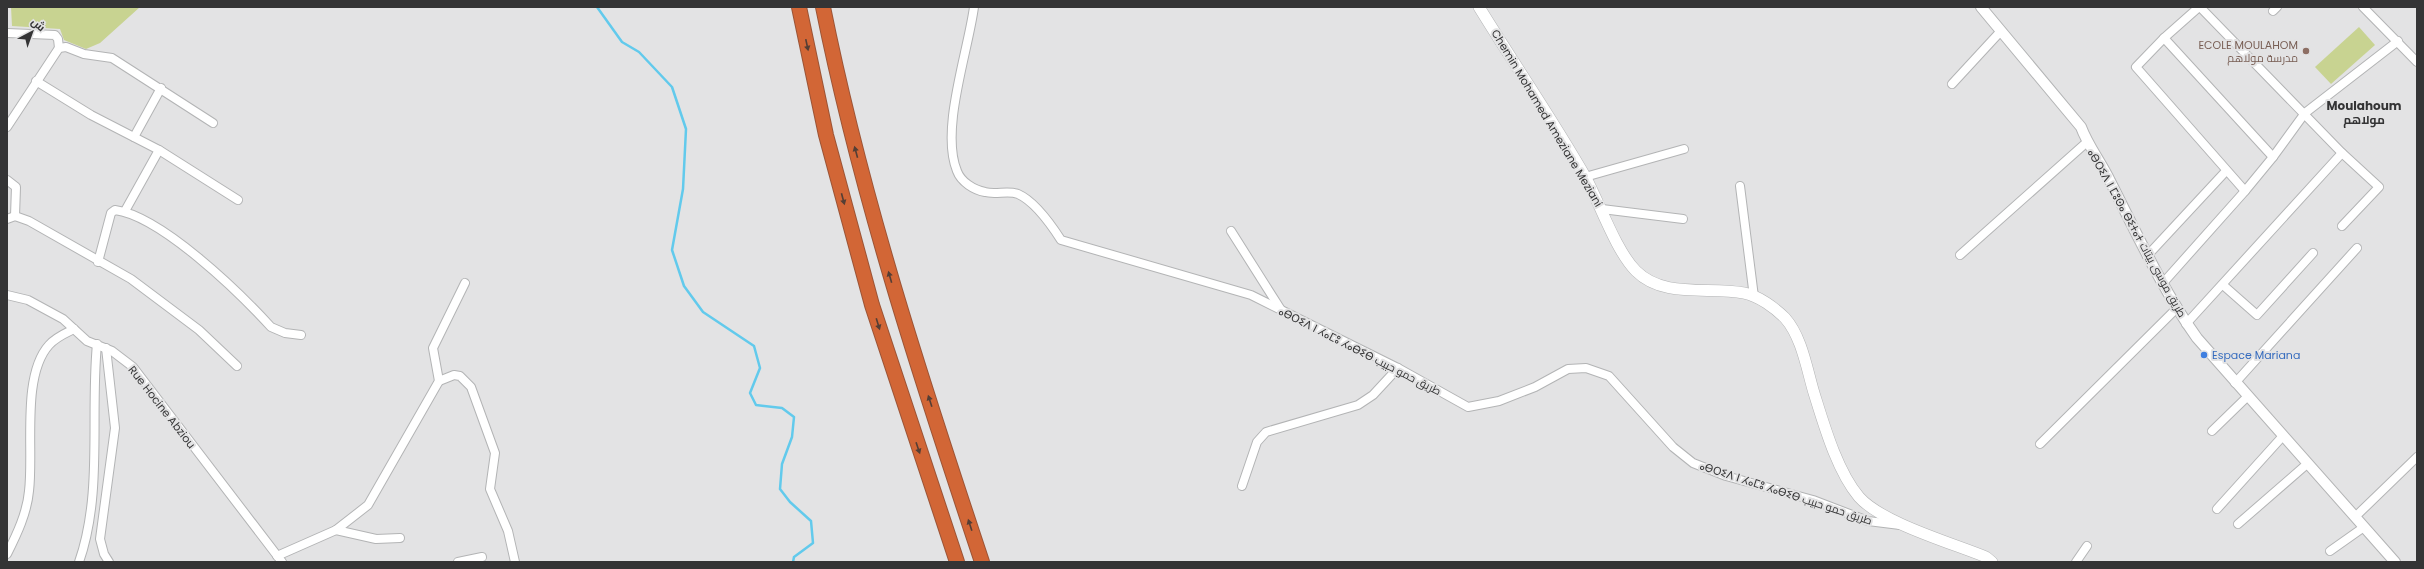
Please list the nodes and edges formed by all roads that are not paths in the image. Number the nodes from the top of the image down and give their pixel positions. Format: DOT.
graph roads {
  1 [pos="799,7"];
  2 [pos="823,7"];
  3 [pos="974,7"];
  4 [pos="1479,7"];
  5 [pos="1982,7"];
  6 [pos="2200,7"];
  7 [pos="2364,7"];
  8 [pos="2000,32"];
  9 [pos="7,33"];
  10 [pos="2164,38"];
  11 [pos="2398,41"];
  12 [pos="59,48"];
  13 [pos="2417,62"];
  14 [pos="36,81"];
  15 [pos="1952,84"];
  16 [pos="161,88"];
  17 [pos="2304,113"];
  18 [pos="213,123"];
  19 [pos="7,127"];
  20 [pos="134,137"];
  21 [pos="2087,142"];
  22 [pos="1684,149"];
  23 [pos="159,150"];
  24 [pos="2342,152"];
  25 [pos="2273,157"];
  26 [pos="2226,171"];
  27 [pos="1585,177"];
  28 [pos="7,180"];
  29 [pos="1740,186"];
  30 [pos="2245,192"];
  31 [pos="238,200"];
  32 [pos="1602,209"];
  33 [pos="125,211"];
  34 [pos="16,216"];
  35 [pos="7,219"];
  36 [pos="1683,219"];
  37 [pos="2342,226"];
  38 [pos="1231,231"];
  39 [pos="2357,248"];
  40 [pos="2313,253"];
  41 [pos="1960,255"];
  42 [pos="2147,256"];
  43 [pos="98,262"];
  44 [pos="465,283"];
  45 [pos="2163,283"];
  46 [pos="2223,285"];
  47 [pos="7,295"];
  48 [pos="1754,297"];
  49 [pos="2176,309"];
  50 [pos="1281,311"];
  51 [pos="2186,324"];
  52 [pos="74,329"];
  53 [pos="301,335"];
  54 [pos="97,344"];
  55 [pos="106,348"];
  56 [pos="237,366"];
  57 [pos="1398,368"];
  58 [pos="439,381"];
  59 [pos="2235,383"];
  60 [pos="2247,397"];
  61 [pos="2212,431"];
  62 [pos="2282,437"];
  63 [pos="2040,444"];
  64 [pos="2417,457"];
  65 [pos="2307,464"];
  66 [pos="1242,486"];
  67 [pos="2217,509"];
  68 [pos="2354,517"];
  69 [pos="2238,524"];
  70 [pos="1910,526"];
  71 [pos="2364,527"];
  72 [pos="336,530"];
  73 [pos="400,538"];
  74 [pos="2087,546"];
  75 [pos="2330,551"];
  76 [pos="7,554"];
  77 [pos="482,557"];
  78 [pos="279,559"];
  79 [pos="79,562"];
  80 [pos="109,562"];
  81 [pos="458,562"];
  82 [pos="515,562"];
  83 [pos="957,562"];
  84 [pos="982,562"];
  85 [pos="1992,562"];
  86 [pos="2076,562"];
  87 [pos="2395,562"];
  1 -- 83 [label="highway, one-way"];
  84 -- 2 [label="highway, one-way"];
  3 -- 50 [label="street, ⴰⴱⵔⵉⴷ ⵏ ⵃⴰⵎⵓ ⵃⴰⴱⵉⴱ طريق حمو حبيب"];
  4 -- 27 [label="main road, Chemin Mohamed Ameziane Meziani"];
  5 -- 8 [label="street, ⴰⴱⵔⵉⴷ ⵏ ⵎⵓⵙⴰ ⴱⵉⵜⴰⵜ طريق موسى بيتات"];
  6 -- 10 [label="street"];
  6 -- 17 [label="street"];
  7 -- 11 [label="street"];
  8 -- 15 [label="street"];
  8 -- 21 [label="street, ⴰⴱⵔⵉⴷ ⵏ ⵎⵓⵙⴰ ⴱⵉⵜⴰⵜ طريق موسى بيتات"];
  9 -- 12 [label="street"];
  10 -- 25 [label="street"];
  10 -- 26 [label="street"];
  11 -- 13 [label="street"];
  11 -- 17 [label="street"];
  12 -- 14 [label="street"];
  12 -- 16 [label="street"];
  14 -- 19 [label="street"];
  14 -- 20 [label="street"];
  16 -- 18 [label="street"];
  16 -- 20 [label="street"];
  17 -- 24 [label="street"];
  17 -- 25 [label="street"];
  20 -- 23 [label="street"];
  21 -- 41 [label="street"];
  21 -- 42 [label="street, ⴰⴱⵔⵉⴷ ⵏ ⵎⵓⵙⴰ ⴱⵉⵜⴰⵜ طريق موسى بيتات"];
  22 -- 27 [label="street"];
  23 -- 31 [label="street"];
  23 -- 33 [label="street"];
  24 -- 37 [label="street"];
  24 -- 46 [label="street"];
  25 -- 30 [label="street"];
  26 -- 30 [label="street"];
  26 -- 42 [label="street"];
  27 -- 32 [label="main road, Chemin Mohamed Ameziane Meziani"];
  28 -- 34 [label="street"];
  29 -- 48 [label="street"];
  30 -- 45 [label="street"];
  32 -- 36 [label="street"];
  32 -- 48 [label="main road, Chemin Mohamed Ameziane Meziani"];
  33 -- 43 [label="street"];
  33 -- 53 [label="street"];
  34 -- 35 [label="street"];
  34 -- 43 [label="street"];
  38 -- 50 [label="street"];
  39 -- 59 [label="street"];
  40 -- 46 [label="street"];
  42 -- 45 [label="street, ⴰⴱⵔⵉⴷ ⵏ ⵎⵓⵙⴰ ⴱⵉⵜⴰⵜ طريق موسى بيتات"];
  43 -- 56 [label="street"];
  44 -- 58 [label="street"];
  45 -- 49 [label="street, ⴰⴱⵔⵉⴷ ⵏ ⵎⵓⵙⴰ ⴱⵉⵜⴰⵜ طريق موسى بيتات"];
  46 -- 51 [label="street"];
  47 -- 52 [label="street, Rue Hocine Abziou"];
  48 -- 70 [label="main road, Chemin Mohamed Ameziane Meziani"];
  49 -- 51 [label="street, ⴰⴱⵔⵉⴷ ⵏ ⵎⵓⵙⴰ ⴱⵉⵜⴰⵜ طريق موسى بيتات"];
  49 -- 63 [label="street"];
  50 -- 57 [label="street, ⴰⴱⵔⵉⴷ ⵏ ⵃⴰⵎⵓ ⵃⴰⴱⵉⴱ طريق حمو حبيب"];
  51 -- 59 [label="street, ⴰⴱⵔⵉⴷ ⵏ ⵎⵓⵙⴰ ⴱⵉⵜⴰⵜ طريق موسى بيتات"];
  52 -- 54 [label="street, Rue Hocine Abziou"];
  52 -- 76 [label="street"];
  54 -- 55 [label="street, Rue Hocine Abziou"];
  54 -- 79 [label="street"];
  55 -- 78 [label="street, Rue Hocine Abziou"];
  55 -- 80 [label="street"];
  57 -- 66 [label="street"];
  57 -- 70 [label="street, ⴰⴱⵔⵉⴷ ⵏ ⵃⴰⵎⵓ ⵃⴰⴱⵉⴱ طريق حمو حبيب"];
  58 -- 72 [label="street"];
  58 -- 82 [label="street"];
  59 -- 60 [label="street, ⴰⴱⵔⵉⴷ ⵏ ⵎⵓⵙⴰ ⴱⵉⵜⴰⵜ طريق موسى بيتات"];
  60 -- 61 [label="street"];
  60 -- 62 [label="street, ⴰⴱⵔⵉⴷ ⵏ ⵎⵓⵙⴰ ⴱⵉⵜⴰⵜ طريق موسى بيتات"];
  62 -- 65 [label="street, ⴰⴱⵔⵉⴷ ⵏ ⵎⵓⵙⴰ ⴱⵉⵜⴰⵜ طريق موسى بيتات"];
  62 -- 67 [label="street"];
  64 -- 68 [label="street"];
  65 -- 68 [label="street, ⴰⴱⵔⵉⴷ ⵏ ⵎⵓⵙⴰ ⴱⵉⵜⴰⵜ طريق موسى بيتات"];
  65 -- 69 [label="street"];
  68 -- 71 [label="street, ⴰⴱⵔⵉⴷ ⵏ ⵎⵓⵙⴰ ⴱⵉⵜⴰⵜ طريق موسى بيتات"];
  70 -- 85 [label="main road, Chemin Mohamed Ameziane Meziani"];
  71 -- 75 [label="street"];
  71 -- 87 [label="street, ⴰⴱⵔⵉⴷ ⵏ ⵎⵓⵙⴰ ⴱⵉⵜⴰⵜ طريق موسى بيتات"];
  72 -- 73 [label="street"];
  72 -- 78 [label="street"];
  74 -- 86 [label="street"];
  77 -- 81 [label="street"];
}
